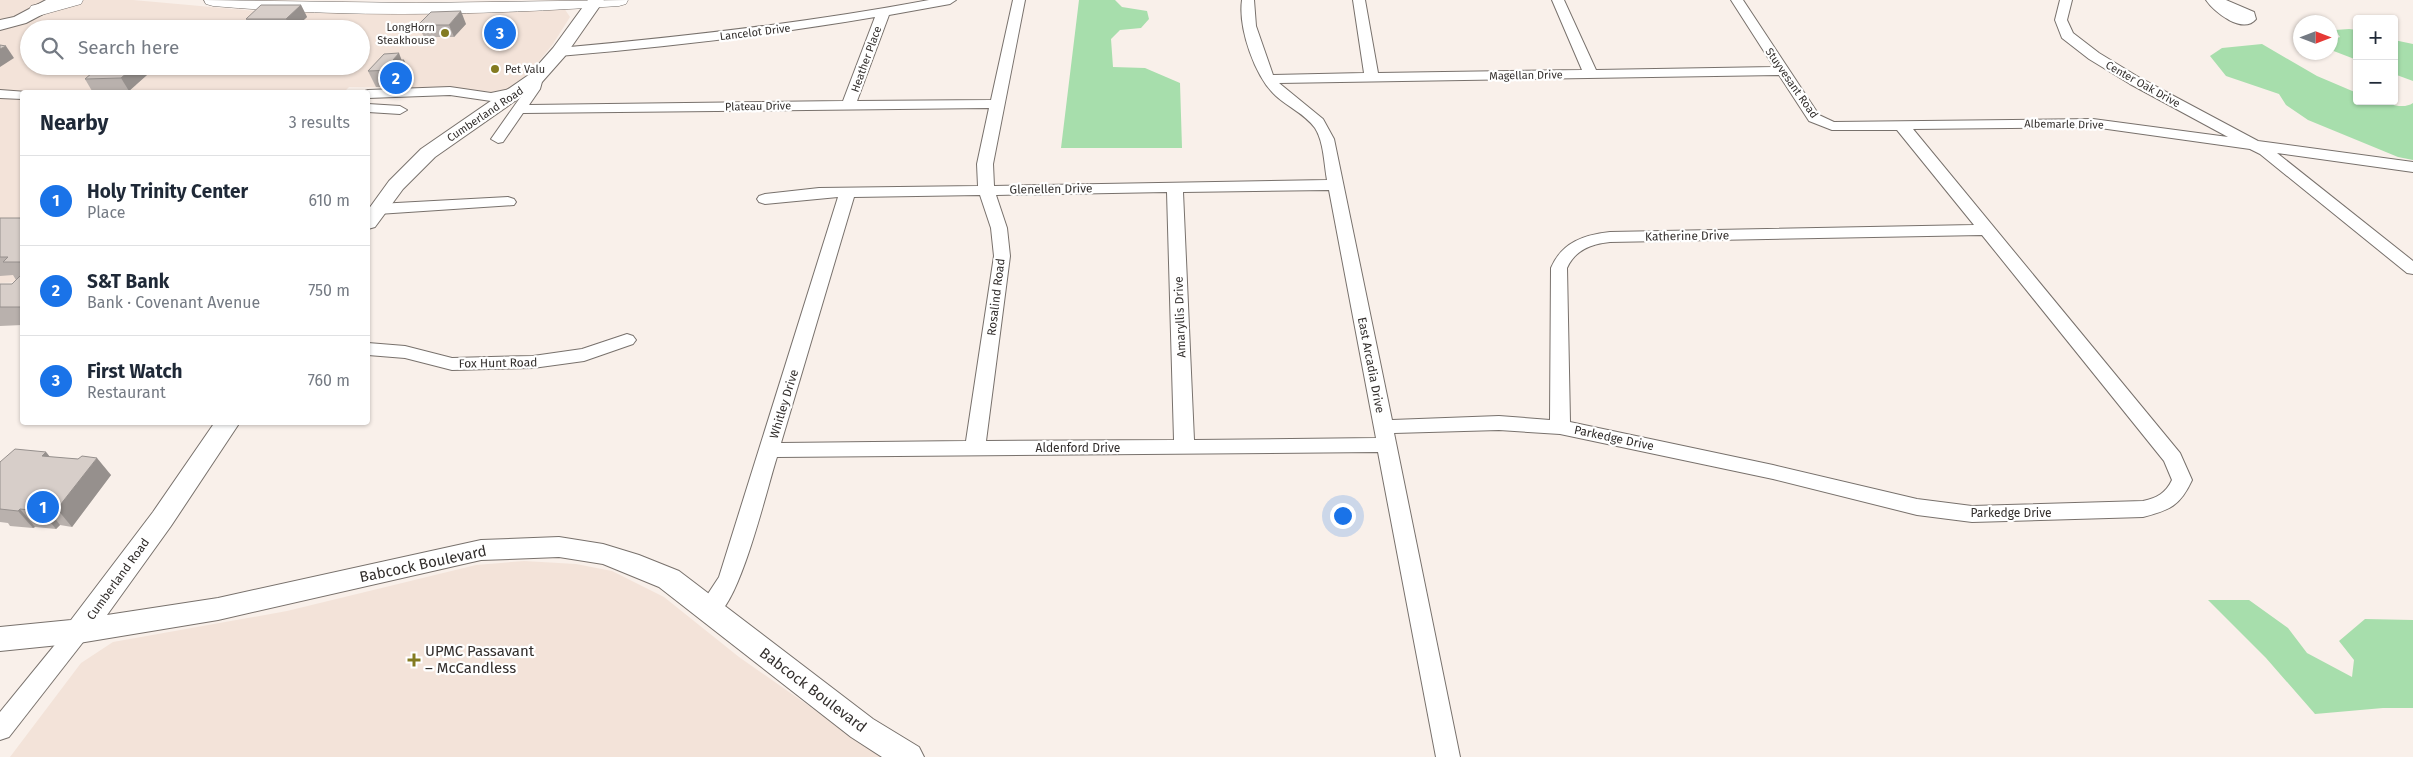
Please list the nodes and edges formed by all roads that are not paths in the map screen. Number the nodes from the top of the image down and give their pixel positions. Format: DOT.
graph roads {
  1 [pos="58,0"];
  2 [pos="74,0"];
  3 [pos="213,0"];
  4 [pos="394,0"];
  5 [pos="436,0"];
  6 [pos="619,0"];
  7 [pos="950,0"];
  8 [pos="1019,0"];
  9 [pos="1248,0"];
  10 [pos="1359,0"];
  11 [pos="1558,0"];
  12 [pos="1737,0"];
  13 [pos="2066,0"];
  14 [pos="595,1"];
  15 [pos="38,10"];
  16 [pos="883,13"];
  17 [pos="20,20"];
  18 [pos="0,25"];
  19 [pos="0,33"];
  20 [pos="559,52"];
  21 [pos="1783,71"];
  22 [pos="1591,74"];
  23 [pos="1372,77"];
  24 [pos="1269,78"];
  25 [pos="0,94"];
  26 [pos="370,94"];
  27 [pos="425,94"];
  28 [pos="20,95"];
  29 [pos="0,100"];
  30 [pos="20,100"];
  31 [pos="519,100"];
  32 [pos="997,104"];
  33 [pos="848,106"];
  34 [pos="370,108"];
  35 [pos="400,110"];
  36 [pos="478,118"];
  37 [pos="1902,126"];
  38 [pos="498,138"];
  39 [pos="2255,144"];
  40 [pos="2413,167"];
  41 [pos="1336,185"];
  42 [pos="1175,187"];
  43 [pos="986,190"];
  44 [pos="847,193"];
  45 [pos="766,199"];
  46 [pos="508,202"];
  47 [pos="373,216"];
  48 [pos="1987,230"];
  49 [pos="2413,269"];
  50 [pos="627,340"];
  51 [pos="370,349"];
  52 [pos="226,425"];
  53 [pos="1560,427"];
  54 [pos="1385,436"];
  55 [pos="1184,447"];
  56 [pos="975,449"];
  57 [pos="770,450"];
  58 [pos="708,609"];
  59 [pos="79,631"];
  60 [pos="0,639"];
  61 [pos="0,730"];
  62 [pos="908,757"];
  63 [pos="1448,757"];
  1 -- 15 [label="main road"];
  2 -- 15 [label="highway"];
  3 -- 14 [label="highway"];
  4 -- 5 [label="highway"];
  6 -- 14 [label="highway"];
  7 -- 16 [label="street, Lancelot Drive"];
  8 -- 32 [label="street, Rosalind Road"];
  9 -- 24 [label="street, East Arcadia Drive"];
  10 -- 23 [label="street"];
  11 -- 22 [label="street"];
  12 -- 21 [label="street, Stuyvesant Road"];
  13 -- 39 [label="street, Center Oak Drive"];
  14 -- 20 [label="main road, Cumberland Road"];
  15 -- 17 [label="main road"];
  16 -- 20 [label="street, Lancelot Drive"];
  16 -- 33 [label="street, Heather Place"];
  17 -- 18 [label="main road"];
  17 -- 19 [label="main road"];
  20 -- 31 [label="main road, Cumberland Road"];
  21 -- 22 [label="street, Magellan Drive"];
  21 -- 37 [label="street, Stuyvesant Road"];
  22 -- 23 [label="street, Magellan Drive"];
  23 -- 24 [label="street, Magellan Drive"];
  24 -- 41 [label="street, East Arcadia Drive"];
  25 -- 28 [label="street"];
  26 -- 27 [label="street"];
  27 -- 31 [label="street, Plateau Drive"];
  27 -- 36 [label="street"];
  29 -- 30 [label="street"];
  31 -- 33 [label="street, Plateau Drive"];
  31 -- 36 [label="main road, Cumberland Road"];
  31 -- 38 [label="street"];
  32 -- 33 [label="street, Plateau Drive"];
  32 -- 43 [label="street, Rosalind Road"];
  34 -- 35 [label="street"];
  36 -- 47 [label="main road, Cumberland Road"];
  37 -- 39 [label="street, Albemarle Drive"];
  37 -- 48 [label="street, Parkedge Drive"];
  39 -- 40 [label="street, Center Oak Drive"];
  39 -- 49 [label="street, Center Oak Drive"];
  41 -- 42 [label="street, Glenellen Drive"];
  41 -- 54 [label="street, East Arcadia Drive"];
  42 -- 43 [label="street, Glenellen Drive"];
  42 -- 55 [label="street, Amaryllis Drive"];
  43 -- 44 [label="street, Glenellen Drive"];
  43 -- 56 [label="street, Rosalind Road"];
  44 -- 45 [label="street, Glenellen Drive"];
  44 -- 57 [label="street, Whitley Drive"];
  46 -- 47 [label="street"];
  48 -- 53 [label="street, Katherine Drive"];
  48 -- 53 [label="street, Parkedge Drive"];
  50 -- 51 [label="street, Fox Hunt Road"];
  52 -- 59 [label="main road, Cumberland Road"];
  53 -- 54 [label="street, Parkedge Drive"];
  54 -- 55 [label="street, Aldenford Drive"];
  54 -- 63 [label="street, East Arcadia Drive"];
  55 -- 56 [label="street, Aldenford Drive"];
  56 -- 57 [label="street, Aldenford Drive"];
  57 -- 58 [label="street, Whitley Drive"];
  58 -- 59 [label="main road, Babcock Boulevard"];
  58 -- 62 [label="main road, Babcock Boulevard"];
  59 -- 60 [label="main road, Babcock Boulevard"];
  59 -- 61 [label="street, Cumberland Road"];
}
